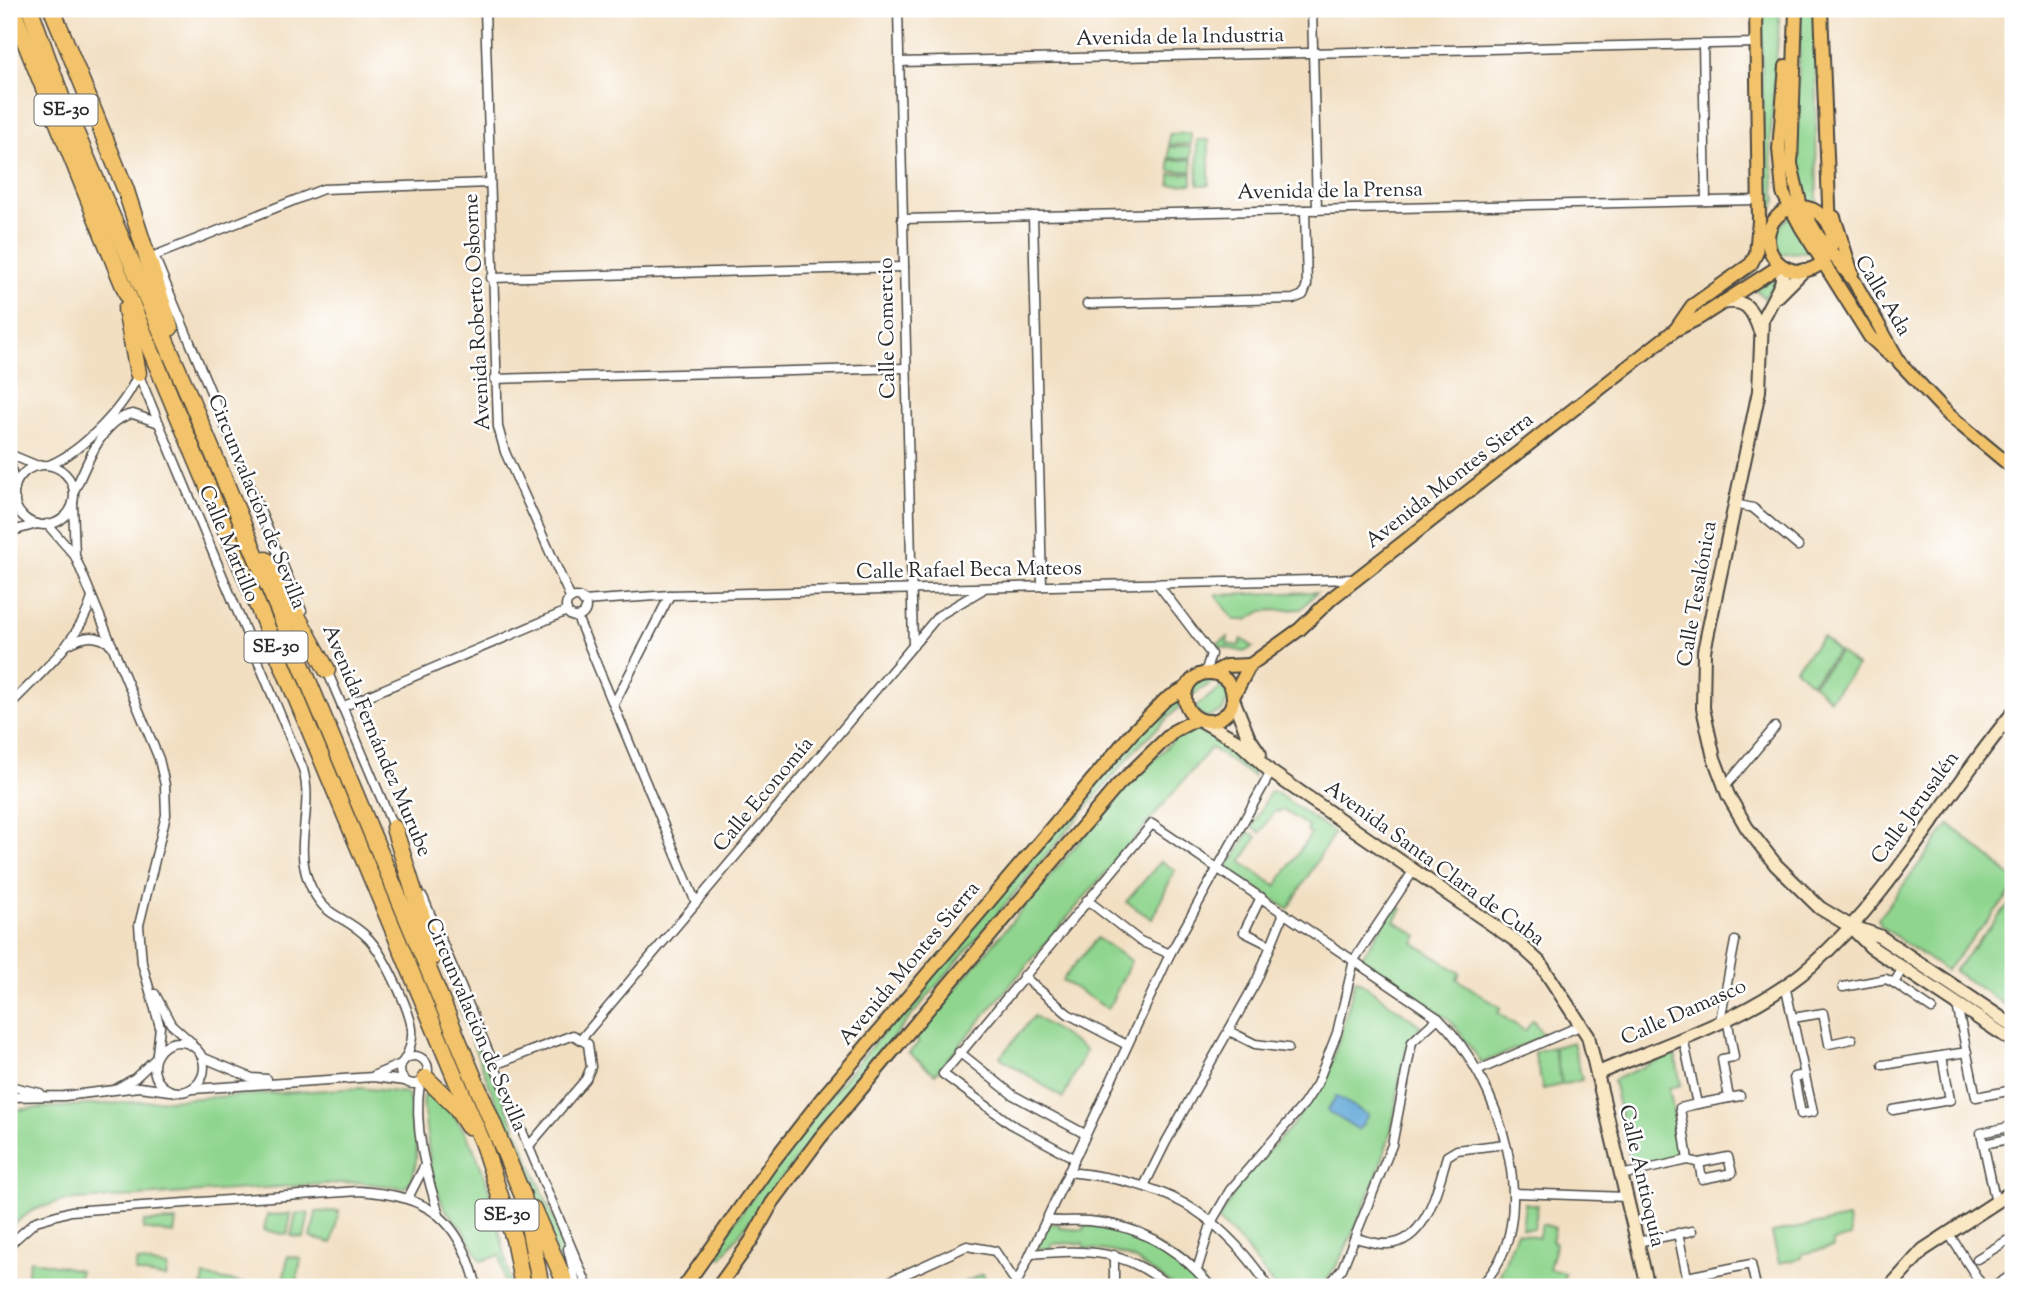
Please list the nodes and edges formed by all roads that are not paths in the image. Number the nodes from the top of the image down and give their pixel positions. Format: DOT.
graph roads {
  1 [pos="12,9"];
  2 [pos="30,9"];
  3 [pos="52,9"];
  4 [pos="485,9"];
  5 [pos="898,9"];
  6 [pos="1312,9"];
  7 [pos="1756,9"];
  8 [pos="1788,9"];
  9 [pos="1796,9"];
  10 [pos="1821,9"];
  11 [pos="9,31"];
  12 [pos="1756,43"];
  13 [pos="1703,44"];
  14 [pos="1313,53"];
  15 [pos="899,62"];
  16 [pos="68,150"];
  17 [pos="489,183"];
  18 [pos="125,188"];
  19 [pos="1783,193"];
  20 [pos="1758,200"];
  21 [pos="1830,200"];
  22 [pos="1706,201"];
  23 [pos="1796,207"];
  24 [pos="1317,210"];
  25 [pos="1305,211"];
  26 [pos="1033,216"];
  27 [pos="902,219"];
  28 [pos="1771,227"];
  29 [pos="1830,229"];
  30 [pos="1757,249"];
  31 [pos="1830,250"];
  32 [pos="154,256"];
  33 [pos="1822,261"];
  34 [pos="1783,266"];
  35 [pos="904,267"];
  36 [pos="1804,270"];
  37 [pos="118,272"];
  38 [pos="491,278"];
  39 [pos="1854,281"];
  40 [pos="1722,303"];
  41 [pos="1770,303"];
  42 [pos="1087,304"];
  43 [pos="1675,330"];
  44 [pos="1760,331"];
  45 [pos="1900,363"];
  46 [pos="906,368"];
  47 [pos="138,373"];
  48 [pos="494,379"];
  49 [pos="188,393"];
  50 [pos="159,423"];
  51 [pos="9,456"];
  52 [pos="49,465"];
  53 [pos="38,466"];
  54 [pos="2013,468"];
  55 [pos="15,489"];
  56 [pos="74,491"];
  57 [pos="15,500"];
  58 [pos="73,501"];
  59 [pos="1735,504"];
  60 [pos="9,512"];
  61 [pos="242,523"];
  62 [pos="37,524"];
  63 [pos="47,524"];
  64 [pos="9,532"];
  65 [pos="1798,546"];
  66 [pos="75,556"];
  67 [pos="1356,579"];
  68 [pos="1157,583"];
  69 [pos="1042,586"];
  70 [pos="985,588"];
  71 [pos="910,590"];
  72 [pos="670,595"];
  73 [pos="92,598"];
  74 [pos="571,599"];
  75 [pos="583,601"];
  76 [pos="567,611"];
  77 [pos="578,617"];
  78 [pos="67,645"];
  79 [pos="112,646"];
  80 [pos="913,646"];
  81 [pos="1250,665"];
  82 [pos="327,670"];
  83 [pos="1209,673"];
  84 [pos="1187,687"];
  85 [pos="1233,698"];
  86 [pos="614,704"];
  87 [pos="9,706"];
  88 [pos="342,707"];
  89 [pos="2013,713"];
  90 [pos="1200,720"];
  91 [pos="1775,727"];
  92 [pos="1271,772"];
  93 [pos="1725,787"];
  94 [pos="394,828"];
  95 [pos="1217,868"];
  96 [pos="1414,870"];
  97 [pos="1261,897"];
  98 [pos="1087,900"];
  99 [pos="696,903"];
  100 [pos="1284,913"];
  101 [pos="1850,926"];
  102 [pos="1735,941"];
  103 [pos="1270,945"];
  104 [pos="1170,954"];
  105 [pos="1354,960"];
  106 [pos="1902,968"];
  107 [pos="1023,976"];
  108 [pos="146,980"];
  109 [pos="1895,983"];
  110 [pos="1785,985"];
  111 [pos="1843,986"];
  112 [pos="1957,1004"];
  113 [pos="1932,1009"];
  114 [pos="1438,1018"];
  115 [pos="1793,1018"];
  116 [pos="1724,1020"];
  117 [pos="1582,1025"];
  118 [pos="2013,1026"];
  119 [pos="1229,1031"];
  120 [pos="1683,1037"];
  121 [pos="582,1038"];
  122 [pos="1852,1039"];
  123 [pos="2013,1041"];
  124 [pos="194,1045"];
  125 [pos="1127,1045"];
  126 [pos="1288,1048"];
  127 [pos="465,1052"];
  128 [pos="959,1052"];
  129 [pos="1967,1052"];
  130 [pos="155,1056"];
  131 [pos="1942,1056"];
  132 [pos="204,1058"];
  133 [pos="403,1062"];
  134 [pos="494,1065"];
  135 [pos="1883,1065"];
  136 [pos="1479,1070"];
  137 [pos="1598,1073"];
  138 [pos="1805,1074"];
  139 [pos="373,1076"];
  140 [pos="423,1081"];
  141 [pos="291,1082"];
  142 [pos="407,1082"];
  143 [pos="2013,1084"];
  144 [pos="9,1086"];
  145 [pos="193,1089"];
  146 [pos="170,1091"];
  147 [pos="107,1093"];
  148 [pos="64,1096"];
  149 [pos="1740,1096"];
  150 [pos="9,1097"];
  151 [pos="1729,1098"];
  152 [pos="417,1100"];
  153 [pos="1696,1104"];
  154 [pos="1893,1111"];
  155 [pos="2013,1126"];
  156 [pos="1085,1134"];
  157 [pos="2013,1138"];
  158 [pos="483,1144"];
  159 [pos="1505,1144"];
  160 [pos="1984,1144"];
  161 [pos="528,1147"];
  162 [pos="1074,1158"];
  163 [pos="1688,1160"];
  164 [pos="1699,1163"];
  165 [pos="424,1167"];
  166 [pos="1068,1172"];
  167 [pos="1621,1175"];
  168 [pos="1145,1184"];
  169 [pos="2013,1191"];
  170 [pos="432,1193"];
  171 [pos="1514,1193"];
  172 [pos="409,1195"];
  173 [pos="523,1196"];
  174 [pos="1627,1197"];
  175 [pos="1996,1203"];
  176 [pos="439,1215"];
  177 [pos="1046,1220"];
  178 [pos="1212,1222"];
  179 [pos="563,1229"];
  180 [pos="1692,1231"];
  181 [pos="1678,1233"];
  182 [pos="1949,1234"];
  183 [pos="2013,1237"];
  184 [pos="1355,1238"];
  185 [pos="1637,1242"];
  186 [pos="9,1245"];
  187 [pos="1031,1254"];
  188 [pos="1114,1255"];
  189 [pos="1977,1259"];
  190 [pos="1197,1270"];
  191 [pos="2013,1274"];
  192 [pos="1687,1277"];
  193 [pos="897,1283"];
  194 [pos="1016,1285"];
  195 [pos="477,1287"];
  196 [pos="523,1287"];
  197 [pos="541,1287"];
  198 [pos="567,1287"];
  199 [pos="577,1287"];
  200 [pos="588,1287"];
  201 [pos="684,1287"];
  202 [pos="718,1287"];
  203 [pos="877,1287"];
  204 [pos="1114,1287"];
  205 [pos="1170,1287"];
  206 [pos="1211,1287"];
  207 [pos="1269,1287"];
  208 [pos="1327,1287"];
  209 [pos="1479,1287"];
  210 [pos="1648,1287"];
  211 [pos="1689,1287"];
  212 [pos="1756,1287"];
  213 [pos="1890,1287"];
  214 [pos="1983,1287"];
  215 [pos="1993,1287"];
  1 -- 16 [label="highway, Circunvalación de Sevilla / SE-30"];
  2 -- 49 [label="highway, Circunvalación de Sevilla / SE-30"];
  3 -- 18 [label="highway"];
  4 -- 17 [label="street, Avenida Roberto Osborne"];
  5 -- 15 [label="street, Calle Comercio"];
  6 -- 14 [label="street"];
  7 -- 12 [label="main road"];
  8 -- 19 [label="main road"];
  9 -- 23 [label="main road"];
  10 -- 21 [label="main road"];
  11 -- 16 [label="highway"];
  12 -- 13 [label="street, Avenida de la Industria"];
  12 -- 20 [label="main road"];
  13 -- 14 [label="street, Avenida de la Industria"];
  13 -- 22 [label="street"];
  14 -- 15 [label="street, Avenida de la Industria"];
  14 -- 24 [label="street"];
  15 -- 27 [label="street, Calle Comercio"];
  16 -- 37 [label="highway, Circunvalación de Sevilla / SE-30"];
  17 -- 32 [label="street"];
  17 -- 38 [label="street, Avenida Roberto Osborne"];
  18 -- 32 [label="street, Avenida Fernández Murube"];
  18 -- 49 [label="highway"];
  19 -- 23 [label="main road"];
  19 -- 28 [label="main road"];
  20 -- 22 [label="street, Avenida de la Prensa"];
  20 -- 28 [label="main road"];
  20 -- 30 [label="main road"];
  21 -- 29 [label="main road"];
  21 -- 39 [label="main road"];
  22 -- 24 [label="street, Avenida de la Prensa"];
  23 -- 28 [label="main road"];
  23 -- 29 [label="main road"];
  23 -- 31 [label="main road, Calle Ada"];
  23 -- 33 [label="main road, Calle Ada"];
  24 -- 25 [label="street, Avenida de la Prensa"];
  25 -- 26 [label="street, Avenida de la Prensa"];
  25 -- 42 [label="street"];
  26 -- 27 [label="street, Avenida de la Prensa"];
  26 -- 69 [label="street"];
  27 -- 35 [label="street, Calle Comercio"];
  28 -- 30 [label="main road, Avenida Montes Sierra"];
  28 -- 34 [label="main road"];
  29 -- 31 [label="main road"];
  30 -- 43 [label="main road, Avenida Montes Sierra"];
  31 -- 33 [label="main road"];
  31 -- 39 [label="main road, Calle Ada"];
  32 -- 82 [label="street, Avenida Fernández Murube"];
  33 -- 36 [label="main road"];
  33 -- 45 [label="main road, Calle Ada"];
  34 -- 36 [label="main road"];
  34 -- 40 [label="main road, Avenida Montes Sierra"];
  34 -- 41 [label="street, Calle Tesalónica"];
  35 -- 38 [label="street"];
  35 -- 46 [label="street, Calle Comercio"];
  36 -- 41 [label="street"];
  37 -- 47 [label="highway"];
  37 -- 158 [label="highway, Circunvalación de Sevilla / SE-30"];
  38 -- 48 [label="street, Avenida Roberto Osborne"];
  39 -- 45 [label="main road, Calle Ada"];
  40 -- 43 [label="main road, Avenida Montes Sierra"];
  40 -- 44 [label="street"];
  41 -- 44 [label="street, Calle Tesalónica"];
  43 -- 67 [label="main road, Avenida Montes Sierra"];
  44 -- 59 [label="street, Calle Tesalónica"];
  45 -- 54 [label="main road, Calle Ada"];
  46 -- 48 [label="street"];
  46 -- 71 [label="street, Calle Comercio"];
  47 -- 50 [label="street, Calle Martillo"];
  47 -- 52 [label="street"];
  48 -- 74 [label="street, Avenida Roberto Osborne"];
  49 -- 61 [label="highway, Circunvalación de Sevilla / SE-30"];
  50 -- 56 [label="street"];
  50 -- 133 [label="street, Calle Martillo"];
  51 -- 53 [label="street"];
  51 -- 55 [label="street"];
  52 -- 53 [label="street"];
  52 -- 56 [label="street"];
  53 -- 55 [label="street"];
  55 -- 57 [label="street"];
  56 -- 58 [label="street"];
  57 -- 60 [label="street"];
  57 -- 62 [label="street"];
  58 -- 63 [label="street"];
  58 -- 66 [label="street"];
  59 -- 65 [label="street"];
  59 -- 93 [label="street, Calle Tesalónica"];
  61 -- 82 [label="highway"];
  61 -- 127 [label="highway, Circunvalación de Sevilla / SE-30"];
  62 -- 63 [label="street"];
  62 -- 64 [label="street"];
  63 -- 66 [label="street"];
  66 -- 73 [label="street"];
  67 -- 68 [label="street, Calle Rafael Beca Mateos"];
  67 -- 81 [label="main road, Avenida Montes Sierra"];
  68 -- 69 [label="street, Calle Rafael Beca Mateos"];
  68 -- 83 [label="street"];
  69 -- 70 [label="street, Calle Rafael Beca Mateos"];
  70 -- 71 [label="street, Calle Rafael Beca Mateos"];
  70 -- 80 [label="street, Calle Economía"];
  71 -- 72 [label="street, Calle Rafael Beca Mateos"];
  71 -- 80 [label="street, Calle Comercio"];
  72 -- 75 [label="street, Calle Rafael Beca Mateos"];
  72 -- 86 [label="street"];
  73 -- 78 [label="street"];
  73 -- 79 [label="street"];
  74 -- 75 [label="street, Calle Rafael Beca Mateos"];
  74 -- 76 [label="street"];
  75 -- 77 [label="street"];
  76 -- 77 [label="street"];
  76 -- 88 [label="street"];
  77 -- 86 [label="street"];
  78 -- 79 [label="street"];
  78 -- 87 [label="street"];
  79 -- 108 [label="street"];
  80 -- 99 [label="street, Calle Economía"];
  81 -- 83 [label="main road, Avenida Montes Sierra"];
  81 -- 85 [label="main road, Avenida Montes Sierra"];
  82 -- 88 [label="street, Avenida Fernández Murube"];
  83 -- 84 [label="main road"];
  83 -- 85 [label="main road"];
  84 -- 90 [label="main road"];
  84 -- 201 [label="main road, Avenida Montes Sierra"];
  85 -- 90 [label="main road"];
  85 -- 92 [label="street, Avenida Santa Clara de Cuba"];
  86 -- 99 [label="street"];
  88 -- 94 [label="street, Avenida Fernández Murube"];
  89 -- 101 [label="street, Calle Jerusalén"];
  90 -- 92 [label="street, Avenida Santa Clara de Cuba"];
  90 -- 202 [label="main road, Avenida Montes Sierra"];
  91 -- 93 [label="street"];
  92 -- 95 [label="street"];
  92 -- 96 [label="street, Avenida Santa Clara de Cuba"];
  93 -- 101 [label="street, Calle Tesalónica"];
  94 -- 127 [label="highway"];
  94 -- 134 [label="street, Avenida Fernández Murube"];
  95 -- 97 [label="street"];
  95 -- 98 [label="street"];
  95 -- 104 [label="street"];
  96 -- 105 [label="street"];
  96 -- 117 [label="street, Avenida Santa Clara de Cuba"];
  97 -- 100 [label="street"];
  97 -- 103 [label="street"];
  98 -- 104 [label="street"];
  98 -- 107 [label="street"];
  99 -- 121 [label="street, Calle Economía"];
  100 -- 103 [label="street"];
  100 -- 105 [label="street"];
  101 -- 106 [label="street, Calle Tesalónica"];
  101 -- 110 [label="street, Calle Jerusalén"];
  101 -- 118 [label="street, Calle Tesalónica"];
  102 -- 116 [label="street"];
  103 -- 119 [label="street"];
  104 -- 125 [label="street"];
  105 -- 114 [label="street"];
  105 -- 178 [label="street"];
  106 -- 109 [label="street"];
  106 -- 112 [label="street, Calle Tesalónica"];
  107 -- 125 [label="street"];
  107 -- 128 [label="street"];
  108 -- 124 [label="street"];
  108 -- 130 [label="street"];
  109 -- 111 [label="street"];
  109 -- 113 [label="street"];
  110 -- 115 [label="street"];
  110 -- 116 [label="street, Calle Damasco"];
  112 -- 123 [label="street, Calle Tesalónica"];
  112 -- 129 [label="street"];
  114 -- 136 [label="street"];
  114 -- 184 [label="street"];
  115 -- 122 [label="street"];
  115 -- 138 [label="street"];
  116 -- 120 [label="street, Calle Damasco"];
  116 -- 151 [label="street"];
  117 -- 136 [label="street"];
  117 -- 137 [label="street, Avenida Santa Clara de Cuba"];
  119 -- 126 [label="street"];
  119 -- 168 [label="street"];
  120 -- 137 [label="street, Calle Damasco"];
  120 -- 153 [label="street"];
  121 -- 134 [label="street"];
  121 -- 161 [label="street"];
  124 -- 130 [label="street"];
  124 -- 132 [label="street"];
  125 -- 156 [label="street"];
  127 -- 173 [label="highway, Circunvalación de Sevilla / SE-30"];
  128 -- 156 [label="street"];
  128 -- 162 [label="street"];
  129 -- 131 [label="street"];
  129 -- 143 [label="street"];
  130 -- 146 [label="street"];
  130 -- 147 [label="street"];
  131 -- 135 [label="street"];
  131 -- 154 [label="street"];
  132 -- 141 [label="street"];
  132 -- 145 [label="street"];
  133 -- 139 [label="street"];
  133 -- 140 [label="street"];
  133 -- 142 [label="street"];
  134 -- 161 [label="street, Avenida Fernández Murube"];
  136 -- 159 [label="street"];
  137 -- 167 [label="street, Calle Antioquía"];
  138 -- 138 [label="street"];
  139 -- 141 [label="street"];
  139 -- 142 [label="street"];
  140 -- 142 [label="street"];
  140 -- 152 [label="street"];
  140 -- 158 [label="highway"];
  141 -- 145 [label="street"];
  142 -- 152 [label="street"];
  144 -- 148 [label="street"];
  145 -- 146 [label="street"];
  146 -- 147 [label="street"];
  147 -- 148 [label="street"];
  148 -- 150 [label="street"];
  149 -- 151 [label="street"];
  151 -- 153 [label="street"];
  152 -- 165 [label="street"];
  153 -- 163 [label="street"];
  155 -- 160 [label="street"];
  156 -- 162 [label="street"];
  157 -- 160 [label="street"];
  158 -- 196 [label="highway, Circunvalación de Sevilla / SE-30"];
  159 -- 171 [label="street"];
  159 -- 184 [label="street"];
  160 -- 175 [label="street"];
  161 -- 179 [label="street, Avenida Fernández Murube"];
  162 -- 166 [label="street"];
  163 -- 164 [label="street"];
  163 -- 167 [label="street"];
  165 -- 170 [label="street"];
  165 -- 172 [label="street"];
  166 -- 168 [label="street"];
  166 -- 177 [label="street"];
  167 -- 174 [label="street, Calle Antioquía"];
  168 -- 178 [label="street"];
  169 -- 175 [label="street"];
  170 -- 172 [label="street"];
  170 -- 176 [label="street"];
  171 -- 174 [label="street"];
  171 -- 209 [label="street"];
  172 -- 176 [label="street"];
  172 -- 186 [label="street"];
  173 -- 197 [label="highway, Circunvalación de Sevilla / SE-30"];
  173 -- 198 [label="highway"];
  174 -- 185 [label="street, Calle Antioquía"];
  175 -- 182 [label="street"];
  176 -- 195 [label="street"];
  177 -- 187 [label="street"];
  177 -- 190 [label="street"];
  178 -- 190 [label="street"];
  178 -- 207 [label="street"];
  179 -- 199 [label="street, Avenida Fernández Murube"];
  179 -- 200 [label="street, Avenida Fernández Murube"];
  180 -- 181 [label="street"];
  181 -- 185 [label="street"];
  181 -- 192 [label="street"];
  182 -- 213 [label="street"];
  182 -- 214 [label="street"];
  183 -- 189 [label="street"];
  184 -- 208 [label="street"];
  185 -- 210 [label="street, Calle Antioquía"];
  187 -- 188 [label="street"];
  187 -- 194 [label="street"];
  188 -- 204 [label="street"];
  188 -- 205 [label="street"];
  190 -- 206 [label="street"];
  191 -- 215 [label="street"];
  192 -- 211 [label="street"];
  192 -- 212 [label="street"];
  193 -- 194 [label="street"];
  193 -- 203 [label="street"];
}
